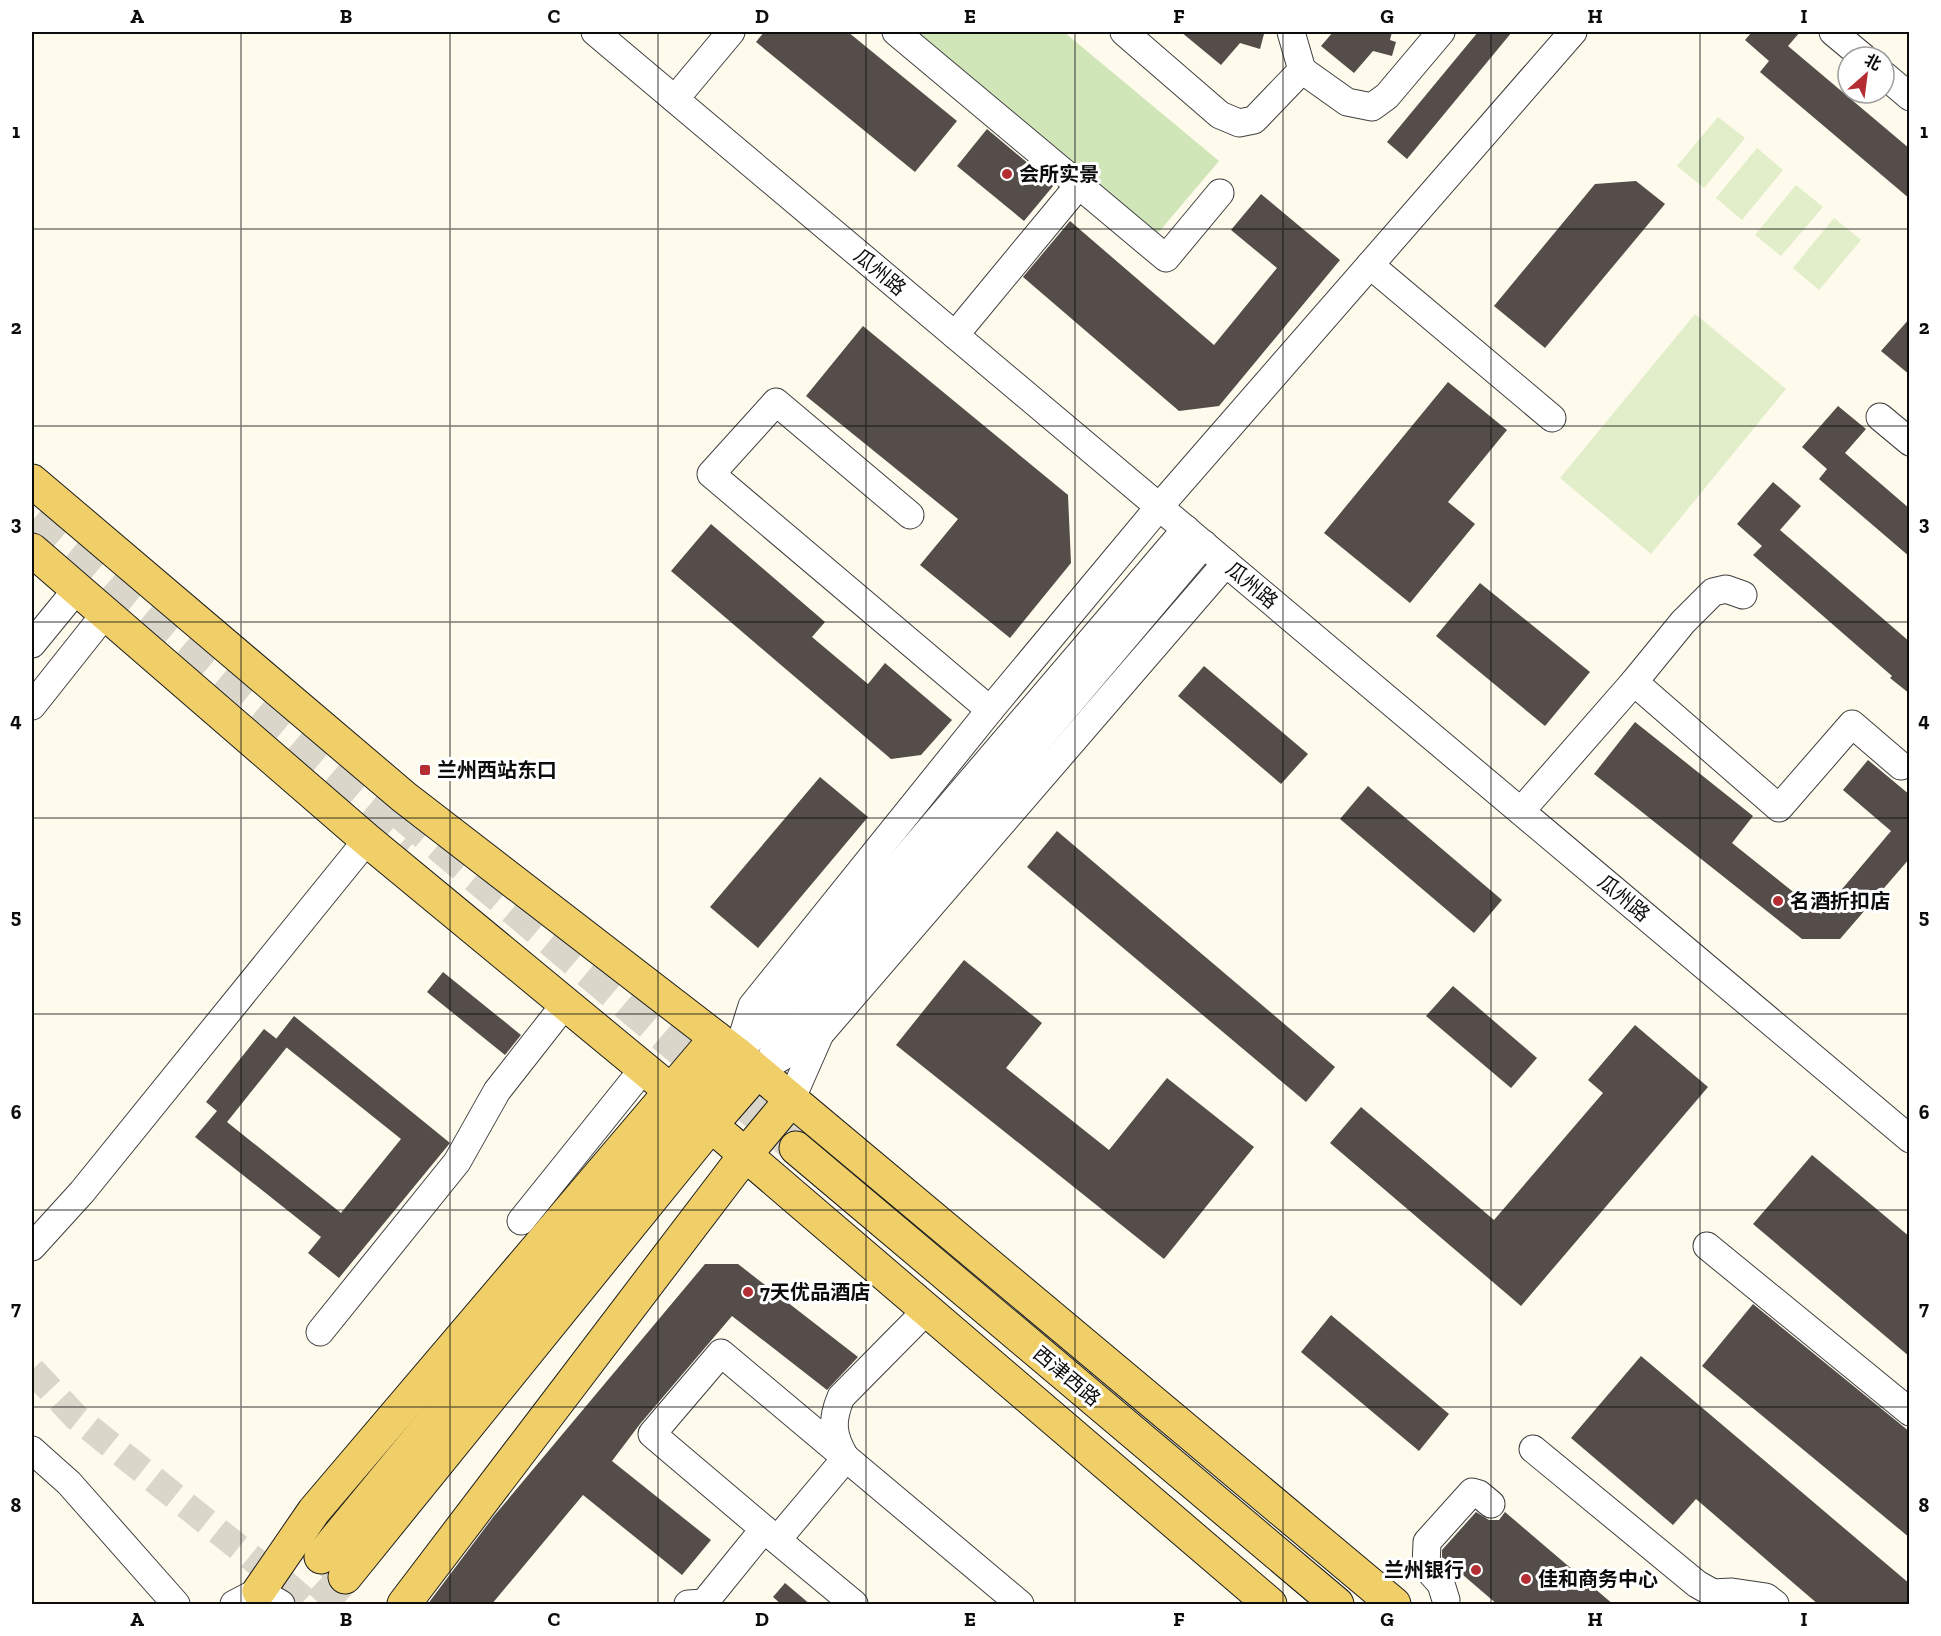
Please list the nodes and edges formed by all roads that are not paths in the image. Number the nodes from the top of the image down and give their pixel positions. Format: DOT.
graph roads {
  1 [pos="595,32"];
  2 [pos="731,32"];
  3 [pos="896,32"];
  4 [pos="1124,32"];
  5 [pos="1291,32"];
  6 [pos="1441,32"];
  7 [pos="1573,32"];
  8 [pos="1833,32"];
  9 [pos="1849,45"];
  10 [pos="1302,70"];
  11 [pos="1896,85"];
  12 [pos="1910,97"];
  13 [pos="675,99"];
  14 [pos="1079,185"];
  15 [pos="1220,193"];
  16 [pos="1370,265"];
  17 [pos="955,335"];
  18 [pos="1880,417"];
  19 [pos="1552,418"];
  20 [pos="1910,442"];
  21 [pos="32,481"];
  22 [pos="1159,507"];
  23 [pos="910,515"];
  24 [pos="1195,537"];
  25 [pos="32,550"];
  26 [pos="1226,563"];
  27 [pos="77,589"];
  28 [pos="1743,595"];
  29 [pos="105,614"];
  30 [pos="32,644"];
  31 [pos="1641,688"];
  32 [pos="32,706"];
  33 [pos="990,710"];
  34 [pos="1901,766"];
  35 [pos="1528,817"];
  36 [pos="367,840"];
  37 [pos="566,1004"];
  38 [pos="820,1034"];
  39 [pos="737,1055"];
  40 [pos="644,1068"];
  41 [pos="791,1100"];
  42 [pos="691,1108"];
  43 [pos="1910,1139"];
  44 [pos="746,1154"];
  45 [pos="520,1221"];
  46 [pos="32,1246"];
  47 [pos="1707,1246"];
  48 [pos="927,1310"];
  49 [pos="320,1332"];
  50 [pos="1910,1413"];
  51 [pos="1533,1449"];
  52 [pos="32,1450"];
  53 [pos="846,1458"];
  54 [pos="1491,1504"];
  55 [pos="771,1534"];
  56 [pos="333,1567"];
  57 [pos="258,1600"];
  58 [pos="1450,1603"];
  59 [pos="176,1605"];
  60 [pos="404,1605"];
  61 [pos="688,1605"];
  62 [pos="855,1605"];
  63 [pos="1020,1605"];
  64 [pos="1270,1605"];
  65 [pos="1310,1605"];
  66 [pos="1337,1605"];
  67 [pos="1394,1605"];
  68 [pos="1775,1605"];
  1 -- 13 [label="street, 瓜州路"];
  2 -- 13 [label="street"];
  3 -- 14 [label="street"];
  4 -- 10 [label="street"];
  5 -- 10 [label="street"];
  6 -- 10 [label="street"];
  7 -- 16 [label="street"];
  8 -- 9 [label="street"];
  11 -- 12 [label="street"];
  13 -- 17 [label="street, 瓜州路"];
  14 -- 15 [label="street"];
  14 -- 17 [label="street"];
  16 -- 19 [label="street"];
  16 -- 22 [label="street"];
  17 -- 22 [label="street, 瓜州路"];
  18 -- 20 [label="street"];
  21 -- 39 [label="main road"];
  22 -- 24 [label="street, 瓜州路"];
  22 -- 33 [label="street"];
  23 -- 33 [label="street"];
  24 -- 26 [label="street, 瓜州路"];
  24 -- 39 [label="street"];
  25 -- 27 [label="main road"];
  26 -- 35 [label="street, 瓜州路"];
  26 -- 38 [label="street"];
  27 -- 29 [label="main road"];
  27 -- 30 [label="street"];
  28 -- 31 [label="street"];
  29 -- 32 [label="street"];
  29 -- 36 [label="main road"];
  31 -- 34 [label="street"];
  31 -- 35 [label="street"];
  33 -- 39 [label="street"];
  35 -- 43 [label="street, 瓜州路"];
  36 -- 37 [label="main road"];
  36 -- 46 [label="street"];
  37 -- 40 [label="main road"];
  37 -- 49 [label="street"];
  38 -- 39 [label="street"];
  38 -- 41 [label="street"];
  39 -- 41 [label="main road"];
  39 -- 42 [label="main road"];
  40 -- 42 [label="main road"];
  40 -- 45 [label="street"];
  41 -- 44 [label="main road"];
  41 -- 67 [label="main road"];
  42 -- 44 [label="main road"];
  42 -- 56 [label="main road"];
  42 -- 57 [label="main road"];
  44 -- 48 [label="main road"];
  44 -- 60 [label="main road"];
  47 -- 50 [label="street"];
  48 -- 53 [label="street"];
  48 -- 64 [label="main road"];
  51 -- 68 [label="street"];
  52 -- 59 [label="street"];
  53 -- 55 [label="street"];
  53 -- 55 [label="street"];
  53 -- 63 [label="street"];
  54 -- 58 [label="street"];
  55 -- 61 [label="street"];
  55 -- 62 [label="street"];
  65 -- 66 [label="main road, 西津西路"];
}
